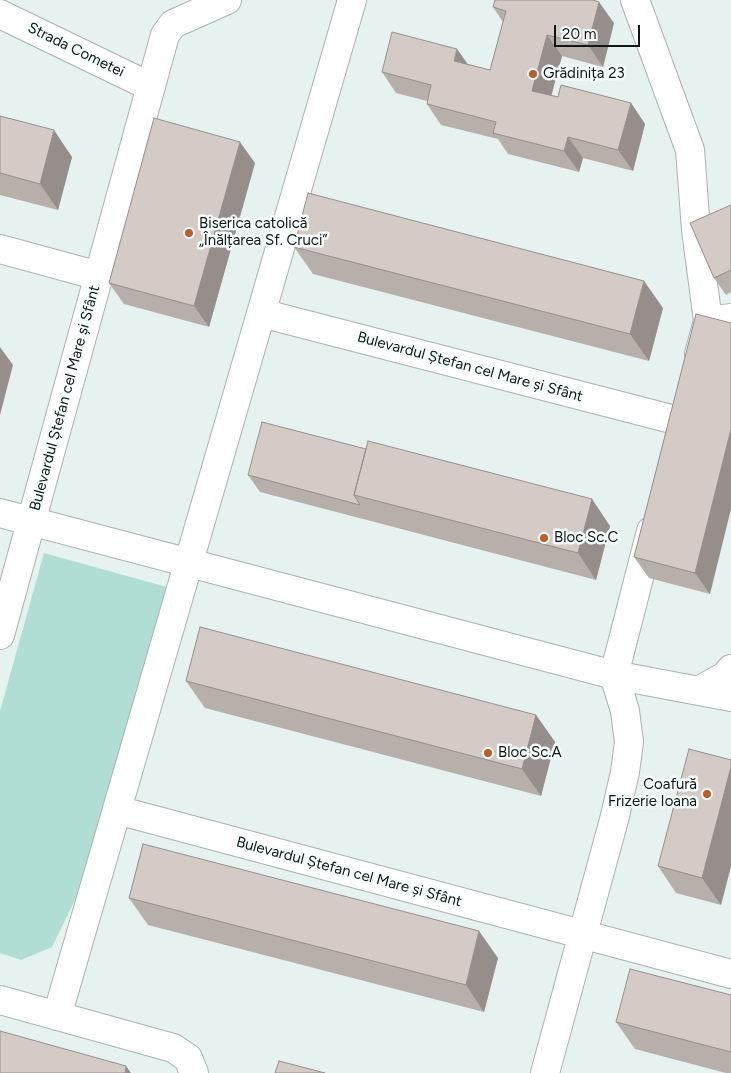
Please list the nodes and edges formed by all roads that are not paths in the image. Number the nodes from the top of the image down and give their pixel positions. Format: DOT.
graph roads {
  1 [pos="227,0"];
  2 [pos="352,0"];
  3 [pos="635,0"];
  4 [pos="0,14"];
  5 [pos="151,87"];
  6 [pos="0,249"];
  7 [pos="99,276"];
  8 [pos="262,313"];
  9 [pos="719,320"];
  10 [pos="679,421"];
  11 [pos="672,449"];
  12 [pos="658,506"];
  13 [pos="0,512"];
  14 [pos="32,521"];
  15 [pos="189,563"];
  16 [pos="0,635"];
  17 [pos="731,669"];
  18 [pos="614,675"];
  19 [pos="700,690"];
  20 [pos="731,697"];
  21 [pos="117,810"];
  22 [pos="582,934"];
  23 [pos="731,974"];
  24 [pos="0,1000"];
  25 [pos="57,1016"];
  26 [pos="194,1073"];
  27 [pos="545,1073"];
  1 -- 5 [label="street, Bulevardul Ștefan cel Mare și Sfânt"];
  2 -- 8 [label="street"];
  3 -- 9 [label="street"];
  4 -- 5 [label="street, Strada Cometei"];
  5 -- 7 [label="street, Bulevardul Ștefan cel Mare și Sfânt"];
  6 -- 7 [label="street, Bulevardul Ștefan cel Mare și Sfânt"];
  7 -- 14 [label="street, Bulevardul Ștefan cel Mare și Sfânt"];
  8 -- 10 [label="street, Bulevardul Ștefan cel Mare și Sfânt"];
  8 -- 15 [label="street"];
  9 -- 10 [label="street"];
  10 -- 11 [label="street"];
  12 -- 18 [label="street"];
  13 -- 14 [label="street, Bulevardul Ștefan cel Mare și Sfânt"];
  14 -- 15 [label="street, Bulevardul Ștefan cel Mare și Sfânt"];
  14 -- 16 [label="street, Bulevardul Ștefan cel Mare și Sfânt"];
  15 -- 18 [label="street, Bulevardul Ștefan cel Mare și Sfânt"];
  15 -- 21 [label="street"];
  17 -- 19 [label="street"];
  18 -- 19 [label="street, Bulevardul Ștefan cel Mare și Sfânt"];
  18 -- 22 [label="street"];
  19 -- 20 [label="street, Bulevardul Ștefan cel Mare și Sfânt"];
  21 -- 22 [label="street, Bulevardul Ștefan cel Mare și Sfânt"];
  21 -- 25 [label="street"];
  22 -- 23 [label="street, Bulevardul Ștefan cel Mare și Sfânt"];
  22 -- 27 [label="street"];
  24 -- 25 [label="street"];
  25 -- 26 [label="street"];
}
